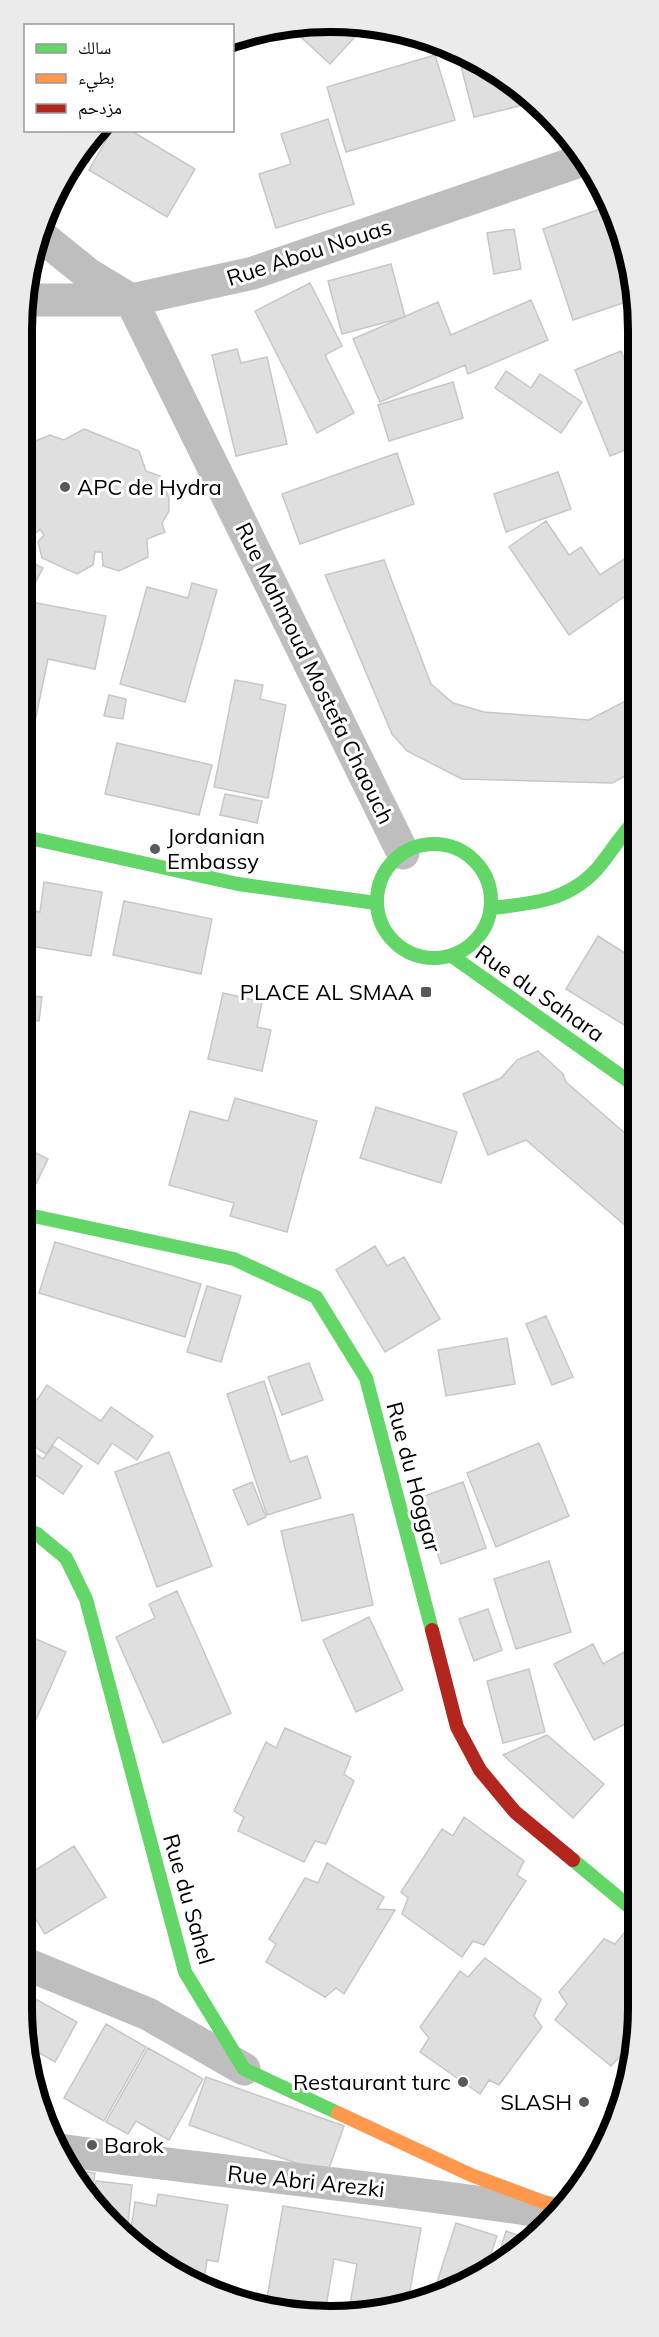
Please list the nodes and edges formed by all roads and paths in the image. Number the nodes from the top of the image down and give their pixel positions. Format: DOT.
graph roads {
  1 [pos="576,162"];
  2 [pos="45,240"];
  3 [pos="33,300"];
  4 [pos="131,300"];
  5 [pos="628,830"];
  6 [pos="32,839"];
  7 [pos="403,853"];
  8 [pos="376,903"];
  9 [pos="491,908"];
  10 [pos="452,956"];
  11 [pos="628,1081"];
  12 [pos="32,1216"];
  13 [pos="32,1532"];
  14 [pos="628,1906"];
  15 [pos="32,1967"];
  16 [pos="244,2068"];
  17 [pos="69,2152"];
  18 [pos="553,2205"];
  19 [pos="546,2212"];
  1 -- 4 [label="street, Rue Abou Nouas"];
  2 -- 4 [label="street"];
  3 -- 4 [label="street, Rue Abou Nouas"];
  4 -- 7 [label="street, Rue Mahmoud Mostefa Chaouch"];
  5 -- 9 [label="street"];
  6 -- 8 [label="street"];
  7 -- 8 [label="street"];
  7 -- 9 [label="street"];
  8 -- 10 [label="street"];
  9 -- 10 [label="street"];
  10 -- 11 [label="street, Rue du Sahara"];
  12 -- 14 [label="street, Rue du Hoggar"];
  13 -- 16 [label="street, Rue du Sahel"];
  15 -- 16 [label="street"];
  16 -- 18 [label="street"];
  17 -- 19 [label="street, Rue Abri Arezki"];
}
